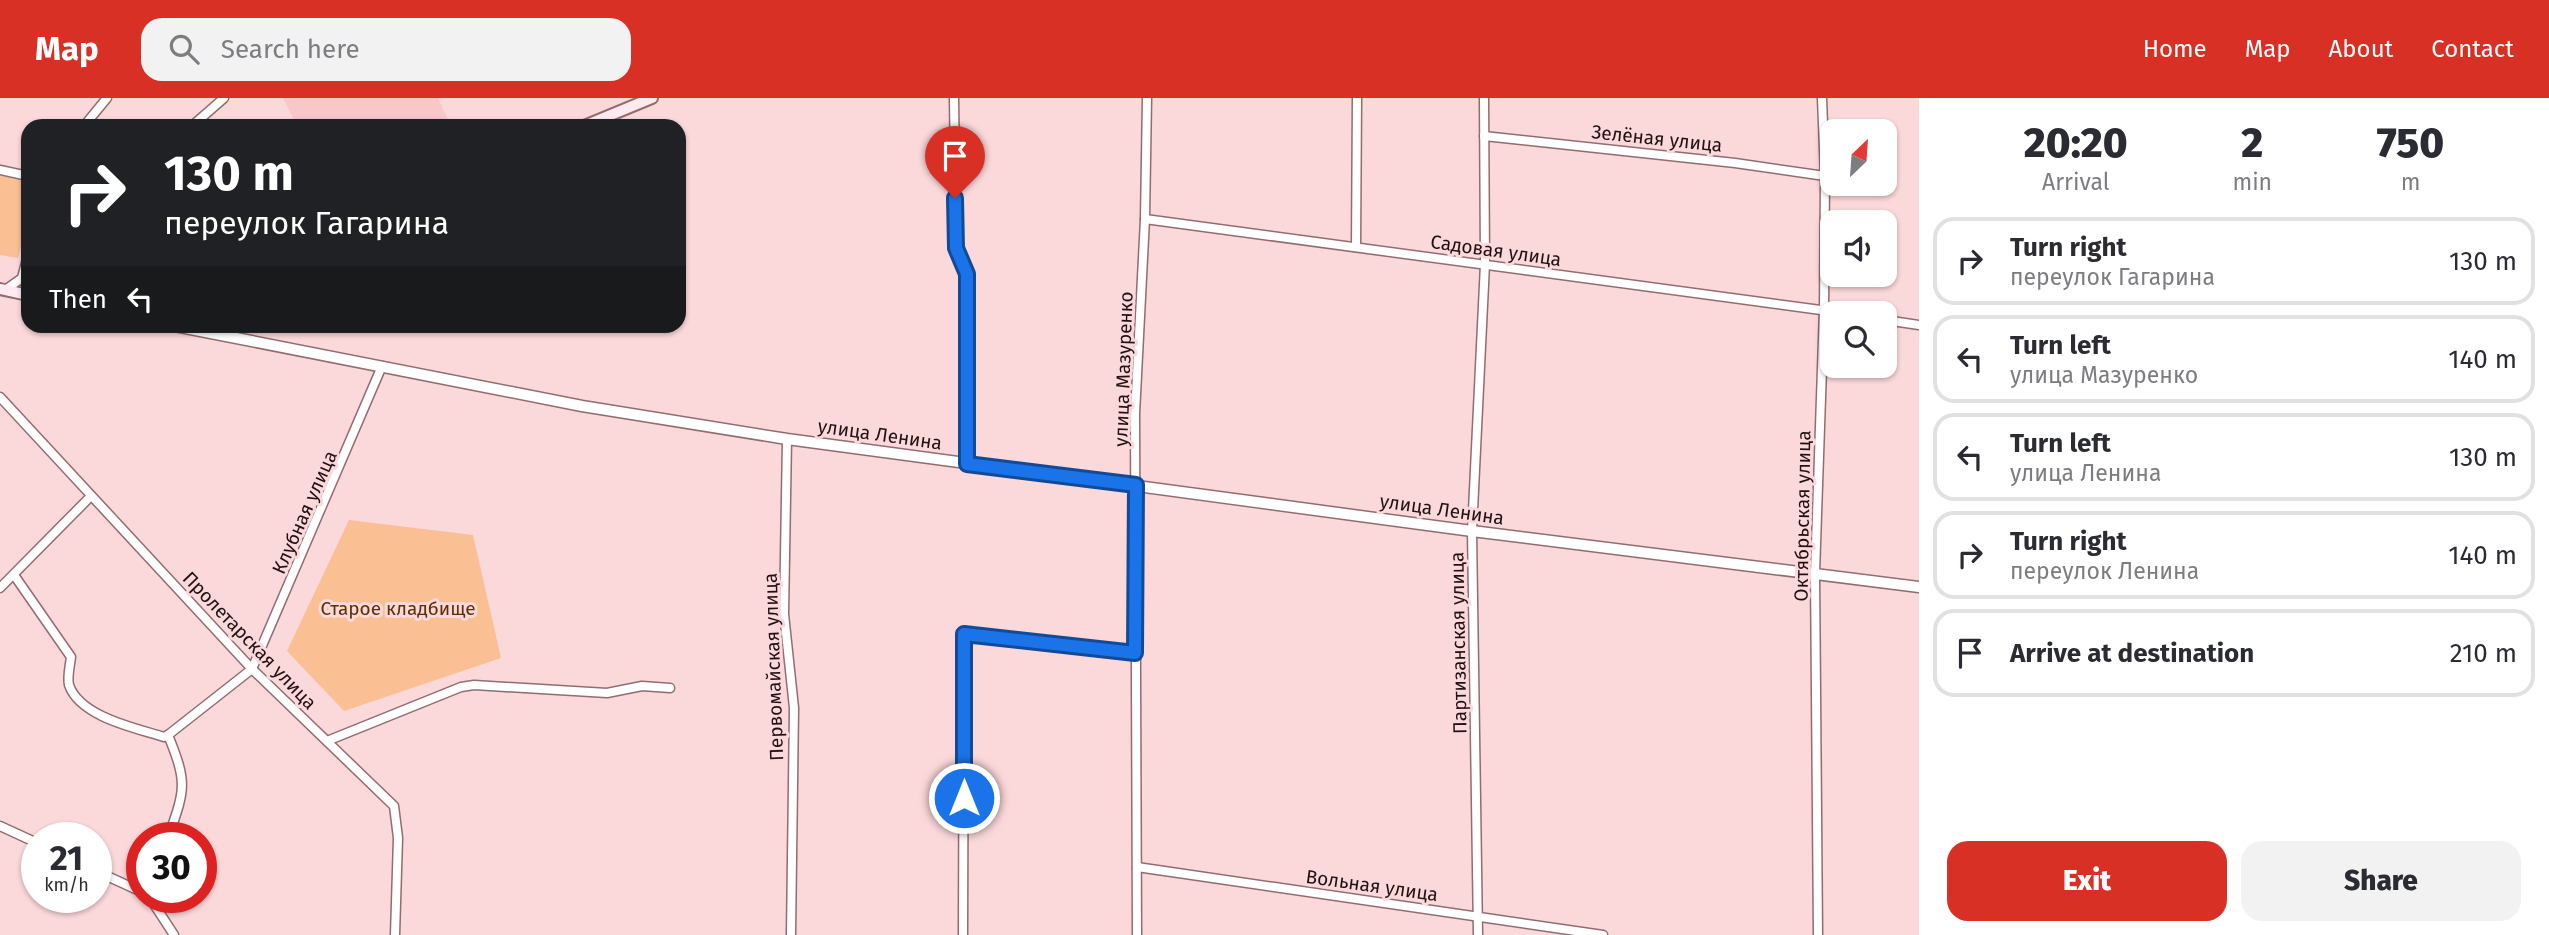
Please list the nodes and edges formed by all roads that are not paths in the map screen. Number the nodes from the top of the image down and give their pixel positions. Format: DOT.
graph roads {
  1 [pos="107,98"];
  2 [pos="223,98"];
  3 [pos="652,98"];
  4 [pos="954,98"];
  5 [pos="1147,98"];
  6 [pos="1357,98"];
  7 [pos="1484,98"];
  8 [pos="1822,98"];
  9 [pos="90,119"];
  10 [pos="200,119"];
  11 [pos="601,119"];
  12 [pos="1823,119"];
  13 [pos="1485,136"];
  14 [pos="0,170"];
  15 [pos="21,174"];
  16 [pos="1820,175"];
  17 [pos="1825,196"];
  18 [pos="1145,219"];
  19 [pos="1356,247"];
  20 [pos="1485,264"];
  21 [pos="21,278"];
  22 [pos="3,289"];
  23 [pos="21,293"];
  24 [pos="1824,301"];
  25 [pos="1820,309"];
  26 [pos="1897,322"];
  27 [pos="1919,325"];
  28 [pos="211,333"];
  29 [pos="382,366"];
  30 [pos="1822,378"];
  31 [pos="0,397"];
  32 [pos="787,439"];
  33 [pos="967,464"];
  34 [pos="1136,485"];
  35 [pos="91,496"];
  36 [pos="1472,531"];
  37 [pos="1815,573"];
  38 [pos="14,575"];
  39 [pos="0,587"];
  40 [pos="1919,587"];
  41 [pos="1135,653"];
  42 [pos="252,669"];
  43 [pos="670,688"];
  44 [pos="168,735"];
  45 [pos="327,741"];
  46 [pos="173,822"];
  47 [pos="0,826"];
  48 [pos="21,836"];
  49 [pos="1137,867"];
  50 [pos="160,913"];
  51 [pos="1478,916"];
  52 [pos="174,935"];
  53 [pos="395,935"];
  54 [pos="791,935"];
  55 [pos="963,935"];
  56 [pos="1137,935"];
  57 [pos="1478,935"];
  58 [pos="1603,935"];
  59 [pos="1818,935"];
  1 -- 9 [label="street"];
  2 -- 10 [label="street"];
  3 -- 11 [label="main road"];
  4 -- 33 [label="street"];
  5 -- 18 [label="street, улица Мазуренко"];
  6 -- 19 [label="street"];
  7 -- 13 [label="street, Партизанская улица"];
  8 -- 12 [label="street, Октябрьская улица"];
  13 -- 16 [label="street, Зелёная улица"];
  13 -- 20 [label="street, Партизанская улица"];
  14 -- 15 [label="street"];
  17 -- 24 [label="street, Октябрьская улица"];
  18 -- 19 [label="street, Садовая улица"];
  18 -- 34 [label="street, улица Мазуренко"];
  19 -- 20 [label="street, Садовая улица"];
  20 -- 25 [label="street, Садовая улица"];
  20 -- 36 [label="street, Партизанская улица"];
  21 -- 22 [label="street"];
  22 -- 23 [label="main road"];
  26 -- 27 [label="street"];
  28 -- 29 [label="street, улица Ленина"];
  29 -- 32 [label="street, улица Ленина"];
  29 -- 42 [label="street, Клубная улица"];
  30 -- 37 [label="street, Октябрьская улица"];
  31 -- 35 [label="street, Пролетарская улица"];
  32 -- 33 [label="street, улица Ленина"];
  32 -- 54 [label="street, Первомайская улица"];
  33 -- 34 [label="street, улица Ленина"];
  34 -- 36 [label="street, улица Ленина"];
  34 -- 41 [label="street, улица Мазуренко"];
  35 -- 38 [label="street"];
  35 -- 42 [label="street, Пролетарская улица"];
  36 -- 37 [label="street, улица Ленина"];
  36 -- 51 [label="street, Партизанская улица"];
  37 -- 40 [label="street, улица Ленина"];
  37 -- 59 [label="street, Октябрьская улица"];
  38 -- 39 [label="street"];
  38 -- 44 [label="street"];
  41 -- 49 [label="street, улица Мазуренко"];
  41 -- 55 [label="street"];
  42 -- 44 [label="street"];
  42 -- 45 [label="street, Пролетарская улица"];
  43 -- 45 [label="street"];
  44 -- 46 [label="street"];
  45 -- 53 [label="street, Пролетарская улица"];
  47 -- 48 [label="street"];
  49 -- 51 [label="street, Вольная улица"];
  49 -- 56 [label="street, улица Мазуренко"];
  50 -- 52 [label="street"];
  51 -- 57 [label="street, Партизанская улица"];
  51 -- 58 [label="street, Вольная улица"];
}
